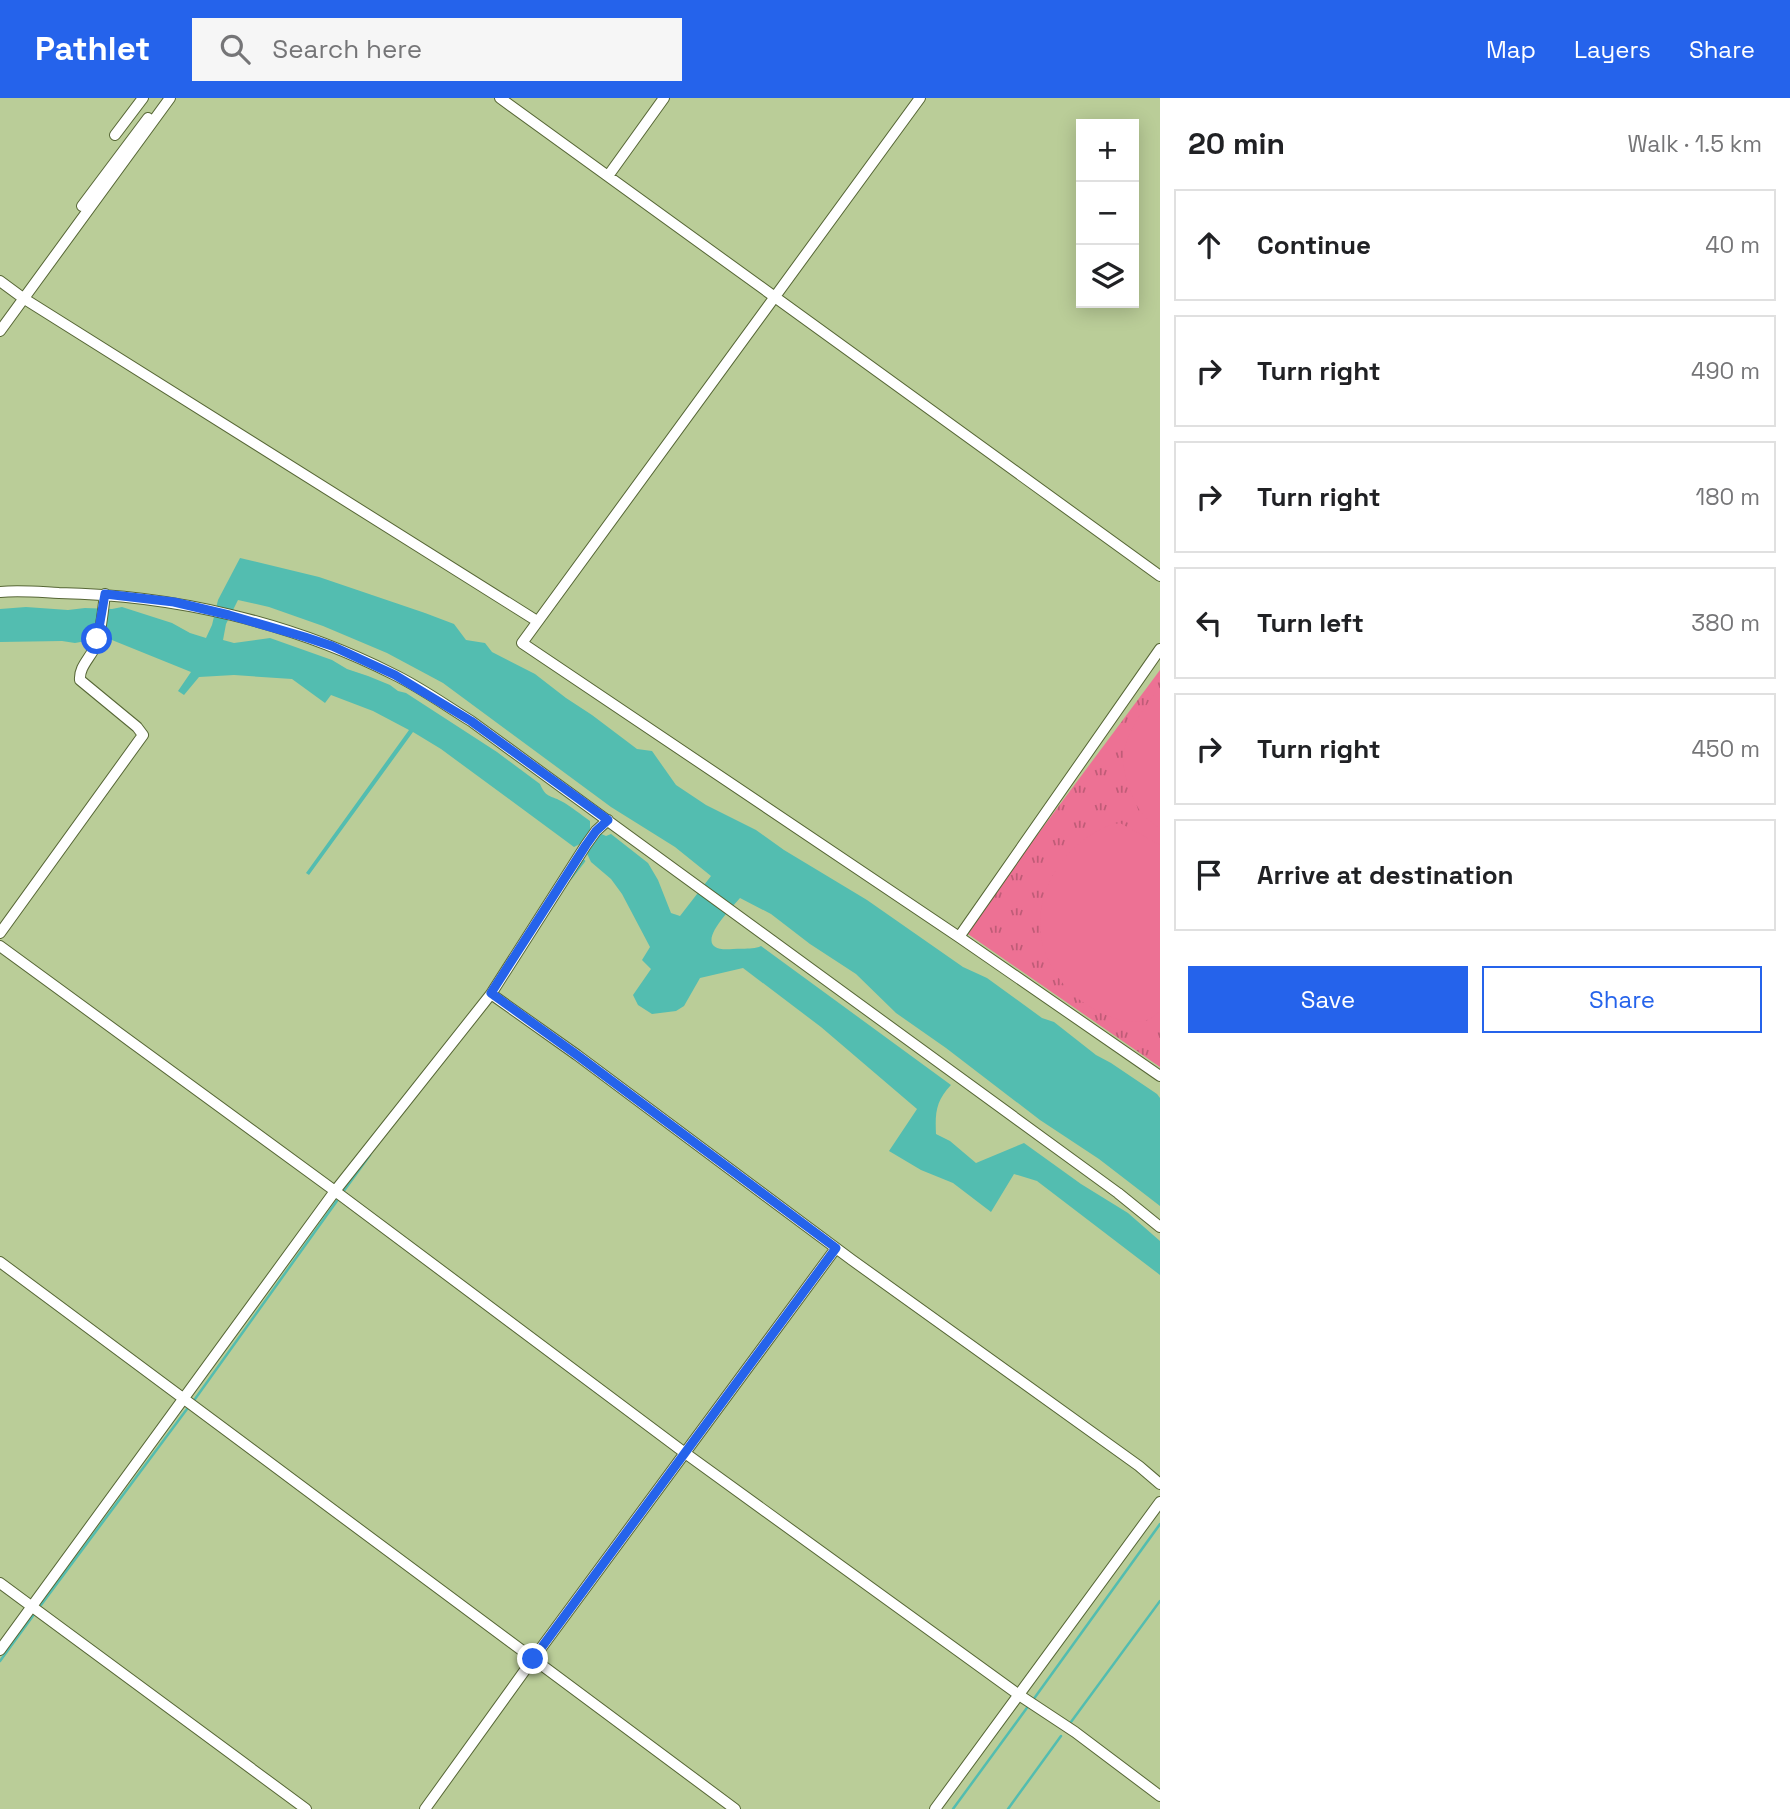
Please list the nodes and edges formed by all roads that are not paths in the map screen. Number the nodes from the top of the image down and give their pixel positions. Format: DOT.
graph roads {
  1 [pos="143,98"];
  2 [pos="162,98"];
  3 [pos="170,98"];
  4 [pos="500,98"];
  5 [pos="664,98"];
  6 [pos="920,98"];
  7 [pos="116,135"];
  8 [pos="608,176"];
  9 [pos="0,281"];
  10 [pos="21,296"];
  11 [pos="773,297"];
  12 [pos="0,319"];
  13 [pos="0,331"];
  14 [pos="1160,576"];
  15 [pos="2,590"];
  16 [pos="104,599"];
  17 [pos="537,621"];
  18 [pos="1160,649"];
  19 [pos="608,820"];
  20 [pos="0,933"];
  21 [pos="958,937"];
  22 [pos="0,946"];
  23 [pos="491,993"];
  24 [pos="1160,1076"];
  25 [pos="338,1194"];
  26 [pos="1160,1227"];
  27 [pos="836,1248"];
  28 [pos="0,1262"];
  29 [pos="182,1398"];
  30 [pos="685,1453"];
  31 [pos="1160,1484"];
  32 [pos="1160,1502"];
  33 [pos="0,1583"];
  34 [pos="33,1606"];
  35 [pos="0,1650"];
  36 [pos="533,1659"];
  37 [pos="1019,1695"];
  38 [pos="1160,1796"];
  39 [pos="306,1809"];
  40 [pos="425,1809"];
  41 [pos="735,1809"];
  42 [pos="934,1809"];
  1 -- 7 [label="street"];
  2 -- 10 [label="street"];
  3 -- 10 [label="street"];
  4 -- 8 [label="street"];
  5 -- 8 [label="street"];
  6 -- 11 [label="street"];
  8 -- 11 [label="street"];
  9 -- 10 [label="street"];
  10 -- 12 [label="street"];
  10 -- 13 [label="street"];
  10 -- 17 [label="street"];
  11 -- 14 [label="street"];
  11 -- 17 [label="street"];
  15 -- 16 [label="street"];
  16 -- 19 [label="street"];
  16 -- 20 [label="street"];
  17 -- 21 [label="street"];
  18 -- 21 [label="street"];
  19 -- 23 [label="street"];
  19 -- 26 [label="street"];
  21 -- 24 [label="street"];
  22 -- 25 [label="street"];
  23 -- 25 [label="street"];
  23 -- 27 [label="street"];
  25 -- 29 [label="street"];
  25 -- 30 [label="street"];
  27 -- 30 [label="street"];
  27 -- 31 [label="street"];
  28 -- 29 [label="street"];
  29 -- 34 [label="street"];
  29 -- 36 [label="street"];
  30 -- 36 [label="street"];
  30 -- 37 [label="street"];
  32 -- 37 [label="street"];
  33 -- 34 [label="street"];
  34 -- 35 [label="street"];
  34 -- 39 [label="street"];
  36 -- 40 [label="street"];
  36 -- 41 [label="street"];
  37 -- 38 [label="street"];
  37 -- 42 [label="street"];
}
